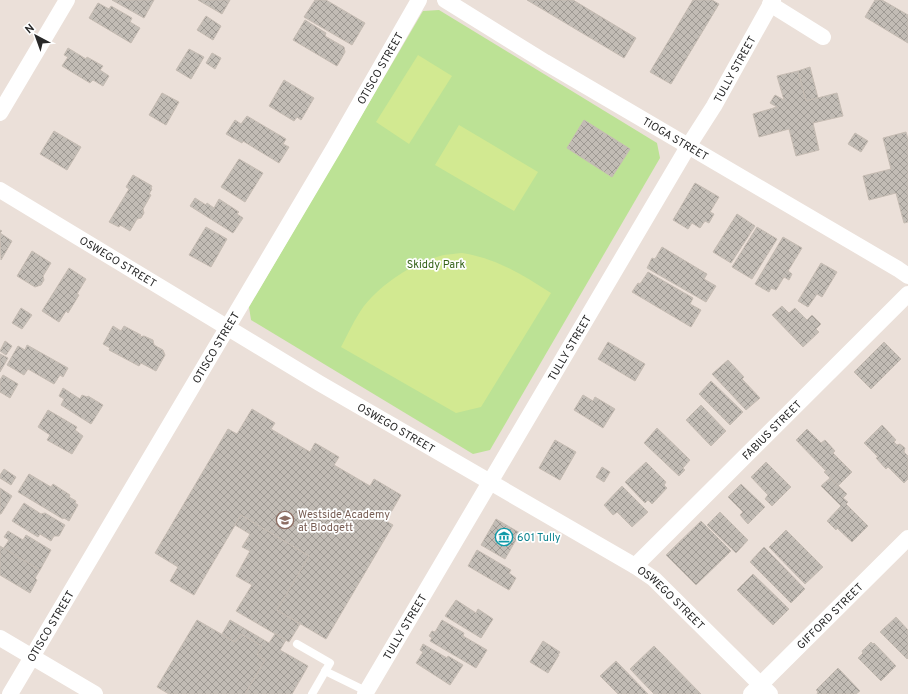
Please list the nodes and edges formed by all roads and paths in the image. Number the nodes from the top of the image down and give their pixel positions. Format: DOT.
graph roads {
  1 [pos="67,0"];
  2 [pos="419,0"];
  3 [pos="445,0"];
  4 [pos="772,2"];
  5 [pos="823,38"];
  6 [pos="0,113"];
  7 [pos="689,146"];
  8 [pos="0,190"];
  9 [pos="908,276"];
  10 [pos="908,294"];
  11 [pos="227,326"];
  12 [pos="490,481"];
  13 [pos="908,538"];
  14 [pos="635,566"];
  15 [pos="0,638"];
  16 [pos="297,644"];
  17 [pos="32,657"];
  18 [pos="325,671"];
  19 [pos="760,691"];
  20 [pos="365,693"];
  21 [pos="10,694"];
  22 [pos="95,694"];
  23 [pos="312,694"];
  1 -- 6 [label="street"];
  2 -- 11 [label="street, OTISCO STREET"];
  3 -- 7 [label="street, TIOGA STREET"];
  4 -- 5 [label="street"];
  4 -- 7 [label="street, TULLY STREET"];
  7 -- 9 [label="street, TIOGA STREET"];
  7 -- 12 [label="street, TULLY STREET"];
  8 -- 11 [label="street, OSWEGO STREET"];
  10 -- 14 [label="street, FABIUS STREET"];
  11 -- 12 [label="street, OSWEGO STREET"];
  11 -- 17 [label="street, OTISCO STREET"];
  12 -- 14 [label="street, OSWEGO STREET"];
  12 -- 20 [label="street, TULLY STREET"];
  13 -- 19 [label="street, GIFFORD STREET"];
  14 -- 19 [label="street, OSWEGO STREET"];
  15 -- 17 [label="street"];
  16 -- 18 [label="lane"];
  17 -- 21 [label="street, OTISCO STREET"];
  17 -- 22 [label="street"];
  18 -- 20 [label="lane"];
  18 -- 23 [label="lane"];
}
